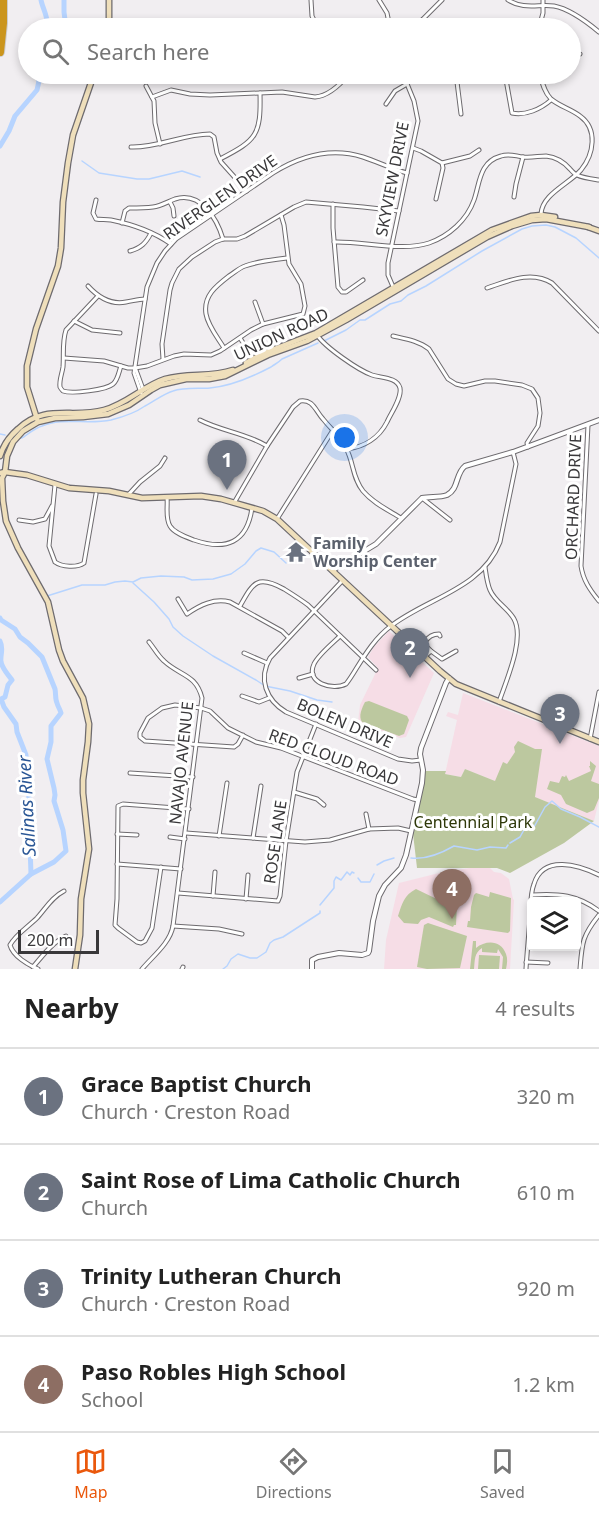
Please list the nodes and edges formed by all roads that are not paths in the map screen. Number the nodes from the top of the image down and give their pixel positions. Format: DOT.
graph roads {
  1 [pos="3,0"];
  2 [pos="109,0"];
  3 [pos="311,0"];
  4 [pos="379,0"];
  5 [pos="442,0"];
  6 [pos="508,0"];
  7 [pos="543,0"];
  8 [pos="543,6"];
  9 [pos="109,18"];
  10 [pos="313,18"];
  11 [pos="388,18"];
  12 [pos="424,18"];
  13 [pos="542,18"];
  14 [pos="578,18"];
  15 [pos="581,20"];
  16 [pos="599,32"];
  17 [pos="0,52"];
  18 [pos="91,84"];
  19 [pos="338,84"];
  20 [pos="407,84"];
  21 [pos="457,84"];
  22 [pos="507,84"];
  23 [pos="543,84"];
  24 [pos="146,86"];
  25 [pos="260,93"];
  26 [pos="152,97"];
  27 [pos="551,100"];
  28 [pos="386,104"];
  29 [pos="461,114"];
  30 [pos="160,144"];
  31 [pos="131,147"];
  32 [pos="412,148"];
  33 [pos="479,150"];
  34 [pos="524,157"];
  35 [pos="220,159"];
  36 [pos="442,163"];
  37 [pos="407,173"];
  38 [pos="576,175"];
  39 [pos="599,180"];
  40 [pos="247,191"];
  41 [pos="514,197"];
  42 [pos="436,199"];
  43 [pos="96,200"];
  44 [pos="170,202"];
  45 [pos="333,204"];
  46 [pos="399,212"];
  47 [pos="212,214"];
  48 [pos="281,215"];
  49 [pos="174,216"];
  50 [pos="541,217"];
  51 [pos="122,223"];
  52 [pos="599,231"];
  53 [pos="151,233"];
  54 [pos="223,239"];
  55 [pos="334,242"];
  56 [pos="171,244"];
  57 [pos="391,246"];
  58 [pos="130,251"];
  59 [pos="287,258"];
  60 [pos="363,280"];
  61 [pos="88,286"];
  62 [pos="487,288"];
  63 [pos="394,289"];
  64 [pos="98,296"];
  65 [pos="145,299"];
  66 [pos="255,302"];
  67 [pos="74,321"];
  68 [pos="262,324"];
  69 [pos="599,331"];
  70 [pos="120,333"];
  71 [pos="317,335"];
  72 [pos="393,336"];
  73 [pos="240,338"];
  74 [pos="225,348"];
  75 [pos="64,358"];
  76 [pos="163,359"];
  77 [pos="254,360"];
  78 [pos="121,366"];
  79 [pos="135,368"];
  80 [pos="143,393"];
  81 [pos="37,419"];
  82 [pos="200,420"];
  83 [pos="599,420"];
  84 [pos="588,425"];
  85 [pos="333,430"];
  86 [pos="267,446"];
  87 [pos="528,447"];
  88 [pos="347,449"];
  89 [pos="513,452"];
  90 [pos="0,454"];
  91 [pos="165,458"];
  92 [pos="3,475"];
  93 [pos="55,484"];
  94 [pos="96,494"];
  95 [pos="128,495"];
  96 [pos="168,498"];
  97 [pos="422,498"];
  98 [pos="1,499"];
  99 [pos="53,502"];
  100 [pos="234,503"];
  101 [pos="252,508"];
  102 [pos="401,518"];
  103 [pos="19,519"];
  104 [pos="277,519"];
  105 [pos="450,520"];
  106 [pos="485,566"];
  107 [pos="333,570"];
  108 [pos="343,580"];
  109 [pos="178,599"];
  110 [pos="599,601"];
  111 [pos="240,606"];
  112 [pos="314,610"];
  113 [pos="391,626"];
  114 [pos="340,636"];
  115 [pos="440,636"];
  116 [pos="288,637"];
  117 [pos="149,642"];
  118 [pos="431,651"];
  119 [pos="456,651"];
  120 [pos="244,653"];
  121 [pos="424,657"];
  122 [pos="364,658"];
  123 [pos="267,663"];
  124 [pos="376,670"];
  125 [pos="313,674"];
  126 [pos="299,678"];
  127 [pos="449,678"];
  128 [pos="599,692"];
  129 [pos="242,696"];
  130 [pos="269,698"];
  131 [pos="500,702"];
  132 [pos="201,708"];
  133 [pos="316,724"];
  134 [pos="243,735"];
  135 [pos="590,739"];
  136 [pos="599,742"];
  137 [pos="197,744"];
  138 [pos="303,756"];
  139 [pos="421,760"];
  140 [pos="130,773"];
  141 [pos="193,777"];
  142 [pos="227,783"];
  143 [pos="261,786"];
  144 [pos="294,792"];
  145 [pos="418,800"];
  146 [pos="324,805"];
  147 [pos="189,809"];
  148 [pos="366,814"];
  149 [pos="369,829"];
  150 [pos="411,831"];
  151 [pos="186,833"];
  152 [pos="117,834"];
  153 [pos="137,835"];
  154 [pos="219,836"];
  155 [pos="170,837"];
  156 [pos="185,838"];
  157 [pos="253,838"];
  158 [pos="286,841"];
  159 [pos="117,864"];
  160 [pos="161,867"];
  161 [pos="181,869"];
  162 [pos="215,872"];
  163 [pos="248,875"];
  164 [pos="599,875"];
  165 [pos="64,891"];
  166 [pos="178,893"];
  167 [pos="532,895"];
  168 [pos="213,896"];
  169 [pos="246,899"];
  170 [pos="599,913"];
  171 [pos="174,926"];
  172 [pos="242,934"];
  173 [pos="66,936"];
  174 [pos="527,951"];
  175 [pos="526,962"];
  176 [pos="548,963"];
  177 [pos="33,967"];
  178 [pos="38,969"];
  179 [pos="75,969"];
  180 [pos="142,969"];
  181 [pos="312,969"];
  182 [pos="526,969"];
  183 [pos="580,969"];
  1 -- 17 [label="highway"];
  2 -- 9 [label="main road"];
  3 -- 10 [label="street"];
  4 -- 11 [label="street"];
  5 -- 12 [label="street"];
  6 -- 8 [label="street"];
  7 -- 8 [label="street"];
  8 -- 13 [label="street"];
  8 -- 14 [label="street"];
  15 -- 16 [label="street"];
  18 -- 81 [label="main road"];
  19 -- 25 [label="street"];
  20 -- 28 [label="street"];
  20 -- 32 [label="street, SKYVIEW DRIVE"];
  21 -- 29 [label="street"];
  22 -- 27 [label="street"];
  23 -- 27 [label="street"];
  24 -- 26 [label="street"];
  25 -- 26 [label="street"];
  25 -- 35 [label="street"];
  26 -- 30 [label="street"];
  27 -- 38 [label="street"];
  30 -- 31 [label="street"];
  30 -- 35 [label="street"];
  32 -- 36 [label="street"];
  32 -- 37 [label="street, SKYVIEW DRIVE"];
  33 -- 36 [label="street"];
  34 -- 38 [label="street"];
  34 -- 41 [label="street"];
  34 -- 57 [label="street"];
  35 -- 40 [label="street"];
  36 -- 42 [label="street"];
  37 -- 40 [label="street, RIVERGLEN DRIVE"];
  37 -- 46 [label="street, SKYVIEW DRIVE"];
  38 -- 39 [label="street"];
  38 -- 50 [label="street"];
  40 -- 47 [label="street, RIVERGLEN DRIVE"];
  43 -- 51 [label="street"];
  44 -- 47 [label="street"];
  44 -- 49 [label="street"];
  44 -- 51 [label="street"];
  45 -- 46 [label="street"];
  45 -- 48 [label="street"];
  45 -- 55 [label="street"];
  46 -- 57 [label="street, SKYVIEW DRIVE"];
  47 -- 54 [label="street"];
  47 -- 56 [label="street, RIVERGLEN DRIVE"];
  48 -- 54 [label="street"];
  48 -- 59 [label="street"];
  50 -- 52 [label="main road, UNION ROAD"];
  50 -- 63 [label="main road, UNION ROAD"];
  51 -- 53 [label="street"];
  53 -- 56 [label="street"];
  53 -- 58 [label="street"];
  54 -- 76 [label="street"];
  55 -- 57 [label="street"];
  55 -- 60 [label="street"];
  56 -- 65 [label="street, RIVERGLEN DRIVE"];
  57 -- 63 [label="street, SKYVIEW DRIVE"];
  59 -- 68 [label="street"];
  59 -- 74 [label="street"];
  61 -- 64 [label="street"];
  62 -- 69 [label="street"];
  63 -- 71 [label="main road, UNION ROAD"];
  64 -- 65 [label="street"];
  64 -- 67 [label="street"];
  65 -- 79 [label="street, RIVERGLEN DRIVE"];
  66 -- 68 [label="street"];
  67 -- 70 [label="street"];
  67 -- 75 [label="street"];
  68 -- 73 [label="street"];
  71 -- 77 [label="main road, UNION ROAD"];
  71 -- 88 [label="street"];
  72 -- 87 [label="street"];
  73 -- 74 [label="street"];
  73 -- 77 [label="street"];
  74 -- 76 [label="street"];
  75 -- 78 [label="street"];
  75 -- 78 [label="street"];
  76 -- 79 [label="street"];
  77 -- 80 [label="main road, UNION ROAD"];
  78 -- 79 [label="street"];
  79 -- 80 [label="street, RIVERGLEN DRIVE"];
  80 -- 81 [label="main road, UNION ROAD"];
  81 -- 90 [label="main road"];
  81 -- 92 [label="main road"];
  82 -- 86 [label="street"];
  83 -- 84 [label="street"];
  84 -- 87 [label="street"];
  84 -- 110 [label="street, ORCHARD DRIVE"];
  85 -- 86 [label="street"];
  85 -- 88 [label="street"];
  85 -- 104 [label="street"];
  86 -- 100 [label="street"];
  87 -- 89 [label="street"];
  88 -- 102 [label="street"];
  89 -- 97 [label="street"];
  89 -- 106 [label="street"];
  91 -- 95 [label="street"];
  92 -- 93 [label="main road"];
  92 -- 98 [label="main road"];
  93 -- 95 [label="main road"];
  93 -- 99 [label="street"];
  94 -- 99 [label="street"];
  95 -- 96 [label="main road"];
  96 -- 100 [label="main road"];
  96 -- 101 [label="street"];
  97 -- 102 [label="street"];
  97 -- 105 [label="street"];
  98 -- 179 [label="main road"];
  99 -- 103 [label="street"];
  100 -- 101 [label="main road"];
  101 -- 104 [label="main road"];
  102 -- 107 [label="street"];
  104 -- 107 [label="main road"];
  106 -- 113 [label="street"];
  106 -- 131 [label="street"];
  107 -- 108 [label="main road"];
  108 -- 112 [label="street"];
  108 -- 113 [label="main road"];
  109 -- 111 [label="street"];
  111 -- 112 [label="street"];
  111 -- 116 [label="street"];
  112 -- 114 [label="street"];
  112 -- 116 [label="street"];
  113 -- 121 [label="main road"];
  113 -- 122 [label="street"];
  114 -- 122 [label="street"];
  114 -- 125 [label="street"];
  115 -- 118 [label="street"];
  116 -- 123 [label="street"];
  117 -- 132 [label="street, NAVAJO AVENUE"];
  118 -- 119 [label="street"];
  118 -- 121 [label="street"];
  120 -- 123 [label="street"];
  121 -- 127 [label="main road"];
  122 -- 124 [label="street"];
  122 -- 125 [label="street"];
  123 -- 130 [label="street"];
  125 -- 126 [label="street"];
  127 -- 131 [label="main road"];
  127 -- 139 [label="street"];
  128 -- 135 [label="street"];
  129 -- 130 [label="street"];
  130 -- 133 [label="street, BOLEN DRIVE"];
  131 -- 135 [label="main road"];
  132 -- 134 [label="street, RED CLOUD ROAD"];
  132 -- 137 [label="street, NAVAJO AVENUE"];
  132 -- 137 [label="street"];
  133 -- 138 [label="street, ROSE LANE"];
  133 -- 139 [label="street, BOLEN DRIVE"];
  134 -- 137 [label="street"];
  134 -- 138 [label="street, RED CLOUD ROAD"];
  135 -- 136 [label="main road"];
  137 -- 141 [label="street, NAVAJO AVENUE"];
  138 -- 144 [label="street, ROSE LANE"];
  138 -- 145 [label="street, RED CLOUD ROAD"];
  139 -- 145 [label="street"];
  140 -- 141 [label="street"];
  141 -- 147 [label="street, NAVAJO AVENUE"];
  142 -- 154 [label="street"];
  143 -- 157 [label="street"];
  144 -- 146 [label="street"];
  144 -- 158 [label="street, ROSE LANE"];
  145 -- 150 [label="street"];
  147 -- 151 [label="street, NAVAJO AVENUE"];
  147 -- 152 [label="street"];
  148 -- 149 [label="street"];
  149 -- 150 [label="street"];
  149 -- 158 [label="street"];
  150 -- 181 [label="street"];
  151 -- 154 [label="street"];
  151 -- 156 [label="street, NAVAJO AVENUE"];
  152 -- 153 [label="street"];
  152 -- 159 [label="street"];
  154 -- 157 [label="street"];
  155 -- 156 [label="street, NAVAJO AVENUE"];
  156 -- 161 [label="street, NAVAJO AVENUE"];
  157 -- 158 [label="street"];
  158 -- 169 [label="street, ROSE LANE"];
  159 -- 160 [label="street"];
  159 -- 160 [label="street"];
  160 -- 161 [label="street"];
  161 -- 166 [label="street, NAVAJO AVENUE"];
  162 -- 168 [label="street"];
  163 -- 169 [label="street"];
  164 -- 167 [label="street"];
  165 -- 177 [label="street"];
  166 -- 168 [label="street, ROSE LANE"];
  166 -- 171 [label="street, NAVAJO AVENUE"];
  167 -- 170 [label="street"];
  168 -- 169 [label="street, ROSE LANE"];
  170 -- 183 [label="street"];
  171 -- 172 [label="street"];
  171 -- 180 [label="street, NAVAJO AVENUE"];
  173 -- 177 [label="street"];
  174 -- 175 [label="street"];
  175 -- 176 [label="street"];
  175 -- 182 [label="street"];
  177 -- 178 [label="street"];
}
